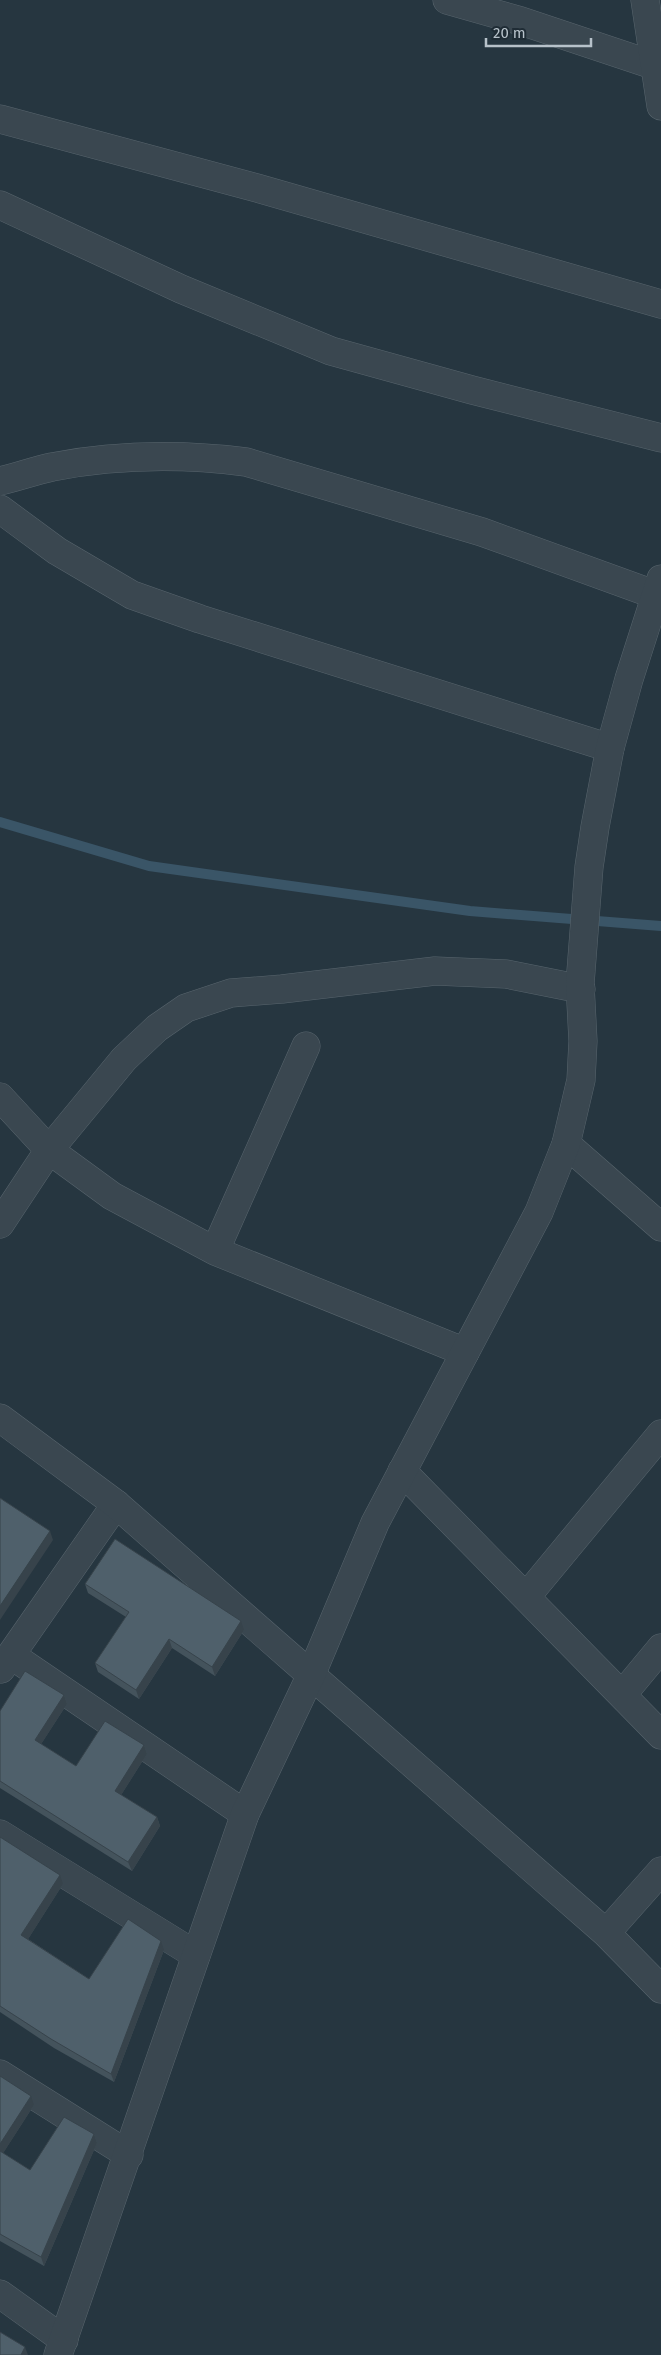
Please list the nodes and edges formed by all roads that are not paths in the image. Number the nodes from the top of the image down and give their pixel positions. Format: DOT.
graph roads {
  1 [pos="447,0"];
  2 [pos="645,0"];
  3 [pos="658,64"];
  4 [pos="661,106"];
  5 [pos="0,119"];
  6 [pos="0,205"];
  7 [pos="661,304"];
  8 [pos="661,438"];
  9 [pos="0,481"];
  10 [pos="0,509"];
  11 [pos="658,587"];
  12 [pos="610,748"];
  13 [pos="580,986"];
  14 [pos="306,1046"];
  15 [pos="0,1097"];
  16 [pos="566,1144"];
  17 [pos="49,1150"];
  18 [pos="0,1224"];
  19 [pos="661,1227"];
  20 [pos="215,1250"];
  21 [pos="465,1352"];
  22 [pos="0,1418"];
  23 [pos="661,1434"];
  24 [pos="402,1471"];
  25 [pos="116,1504"];
  26 [pos="526,1597"];
  27 [pos="661,1648"];
  28 [pos="5,1662"];
  29 [pos="311,1675"];
  30 [pos="622,1695"];
  31 [pos="661,1735"];
  32 [pos="245,1814"];
  33 [pos="0,1834"];
  34 [pos="661,1871"];
  35 [pos="606,1933"];
  36 [pos="196,1955"];
  37 [pos="661,1990"];
  38 [pos="0,2074"];
  39 [pos="129,2154"];
  40 [pos="0,2294"];
  41 [pos="61,2347"];
  1 -- 3 [label="street"];
  2 -- 3 [label="street"];
  3 -- 4 [label="street"];
  5 -- 7 [label="street"];
  6 -- 8 [label="street"];
  9 -- 11 [label="street"];
  10 -- 12 [label="street"];
  11 -- 12 [label="street"];
  12 -- 13 [label="street"];
  13 -- 16 [label="street"];
  13 -- 17 [label="street"];
  14 -- 20 [label="street"];
  15 -- 17 [label="street"];
  16 -- 19 [label="street"];
  16 -- 21 [label="street"];
  17 -- 18 [label="street"];
  17 -- 20 [label="street"];
  20 -- 21 [label="street"];
  21 -- 24 [label="street"];
  22 -- 25 [label="street"];
  23 -- 26 [label="street"];
  24 -- 26 [label="street"];
  24 -- 29 [label="street"];
  25 -- 28 [label="street"];
  25 -- 29 [label="street"];
  26 -- 30 [label="street"];
  27 -- 30 [label="street"];
  28 -- 32 [label="street"];
  29 -- 32 [label="street"];
  29 -- 35 [label="street"];
  30 -- 31 [label="street"];
  32 -- 36 [label="street"];
  33 -- 36 [label="street"];
  34 -- 35 [label="street"];
  35 -- 37 [label="street"];
  36 -- 39 [label="street"];
  38 -- 39 [label="street"];
  39 -- 41 [label="street"];
  40 -- 41 [label="street"];
}
